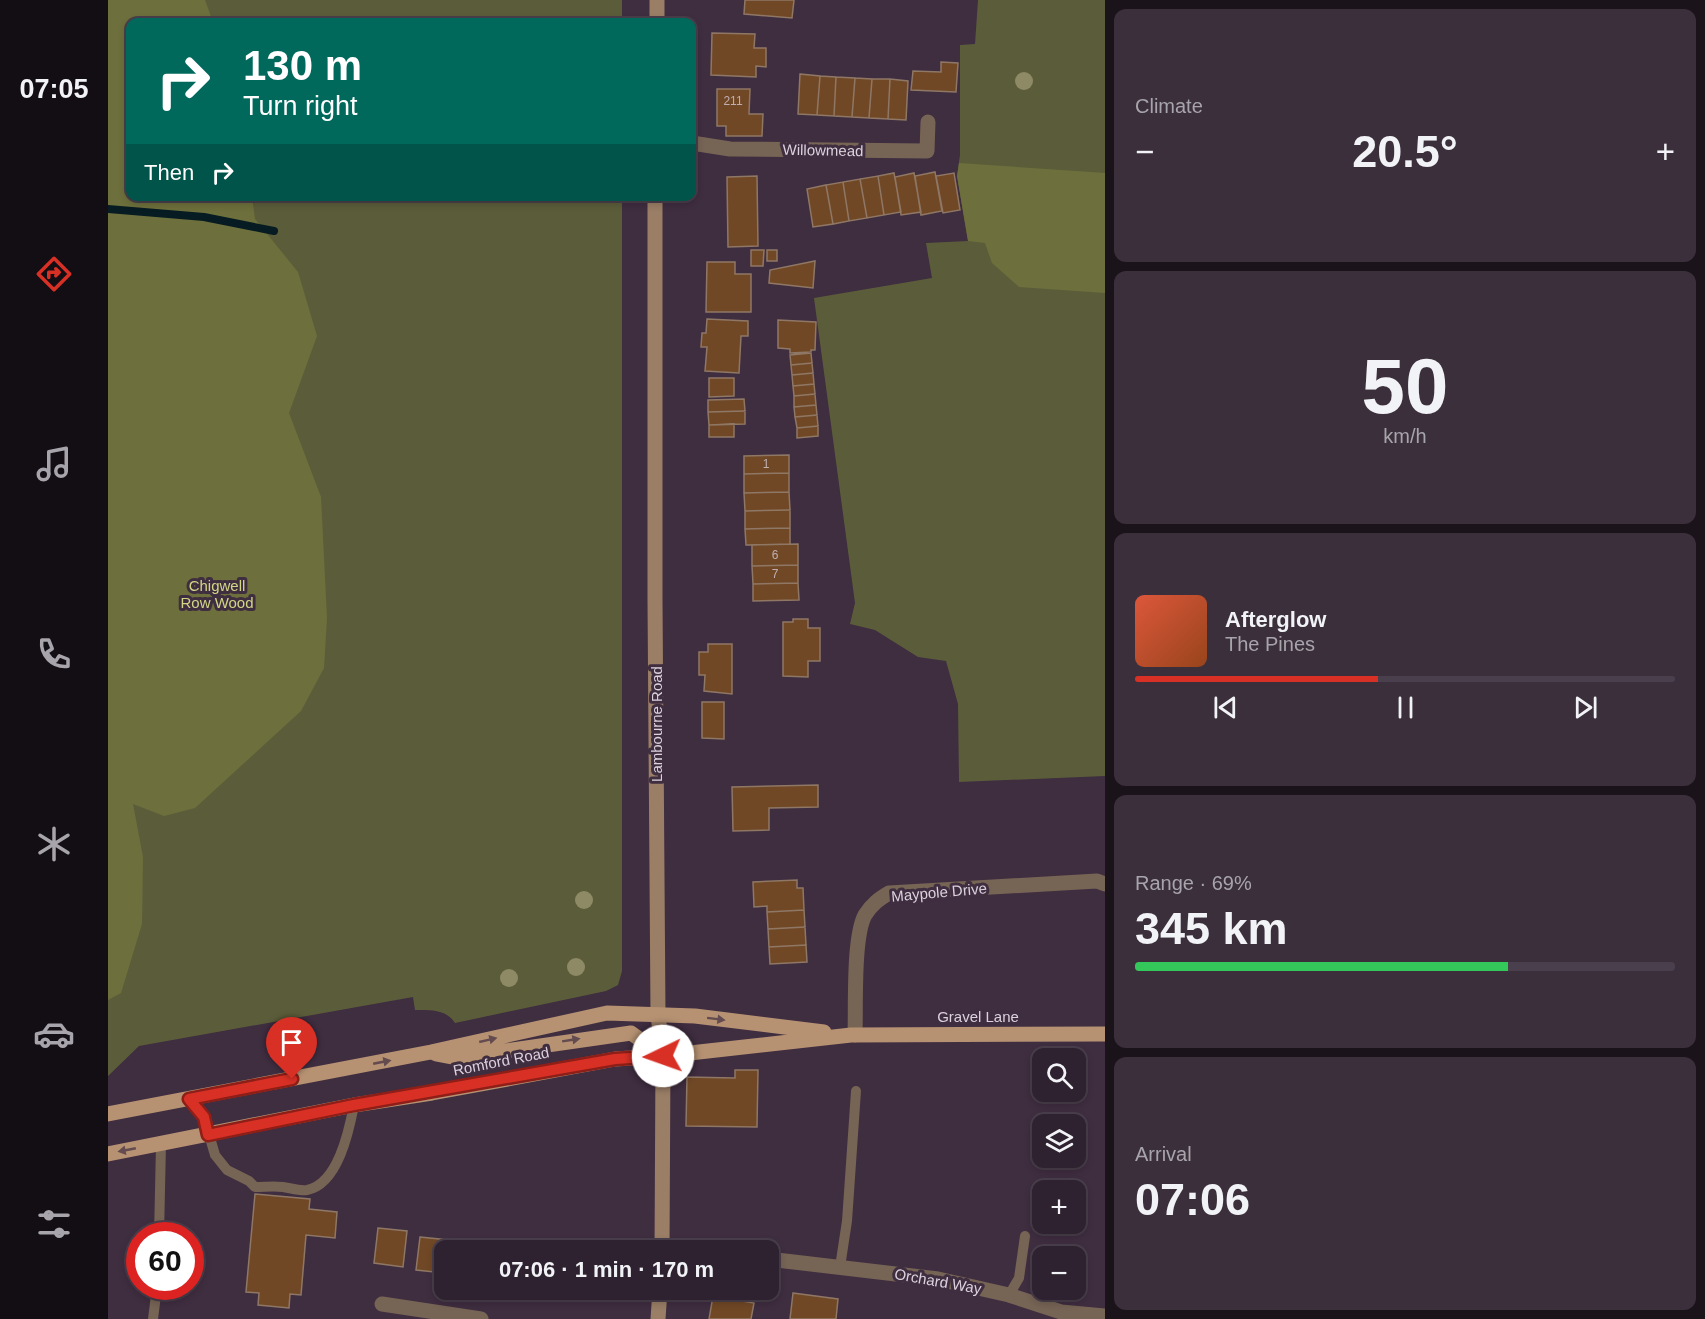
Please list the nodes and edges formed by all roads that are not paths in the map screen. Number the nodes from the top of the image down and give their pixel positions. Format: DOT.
graph roads {
  1 [pos="657,0"];
  2 [pos="657,18"];
  3 [pos="928,122"];
  4 [pos="696,143"];
  5 [pos="655,201"];
  6 [pos="1105,884"];
  7 [pos="658,1015"];
  8 [pos="1105,1034"];
  9 [pos="853,1035"];
  10 [pos="431,1053"];
  11 [pos="663,1056"];
  12 [pos="856,1091"];
  13 [pos="189,1099"];
  14 [pos="354,1105"];
  15 [pos="108,1114"];
  16 [pos="208,1135"];
  17 [pos="161,1144"];
  18 [pos="108,1154"];
  19 [pos="159,1222"];
  20 [pos="1025,1236"];
  21 [pos="662,1240"];
  22 [pos="779,1260"];
  23 [pos="840,1267"];
  24 [pos="1009,1295"];
  25 [pos="155,1300"];
  26 [pos="659,1300"];
  27 [pos="382,1304"];
  28 [pos="1105,1316"];
  29 [pos="153,1319"];
  30 [pos="481,1319"];
  31 [pos="658,1319"];
  1 -- 2 [label="main road"];
  3 -- 4 [label="street, Willowmead"];
  5 -- 7 [label="main road, Lambourne Road"];
  6 -- 9 [label="street, Maypole Drive"];
  7 -- 9 [label="main road, Gravel Lane, one-way"];
  10 -- 7 [label="main road, Romford Road, one-way"];
  7 -- 11 [label="main road, Lambourne Road"];
  8 -- 9 [label="main road, Gravel Lane"];
  9 -- 11 [label="main road, Gravel Lane"];
  10 -- 11 [label="main road, Romford Road, one-way"];
  13 -- 10 [label="main road, Romford Road, one-way"];
  11 -- 14 [label="main road, Romford Road"];
  11 -- 21 [label="main road, Lambourne Road"];
  12 -- 23 [label="lane"];
  13 -- 15 [label="main road, Romford Road"];
  13 -- 16 [label="lane"];
  14 -- 16 [label="main road, Romford Road"];
  14 -- 16 [label="lane"];
  16 -- 17 [label="main road, Romford Road"];
  17 -- 18 [label="main road, Romford Road, one-way"];
  17 -- 19 [label="lane"];
  20 -- 24 [label="lane"];
  22 -- 23 [label="street, Orchard Way"];
  23 -- 24 [label="street, Orchard Way"];
  24 -- 28 [label="street, Orchard Way"];
  25 -- 29 [label="lane"];
  26 -- 31 [label="main road"];
  27 -- 30 [label="street"];
}
